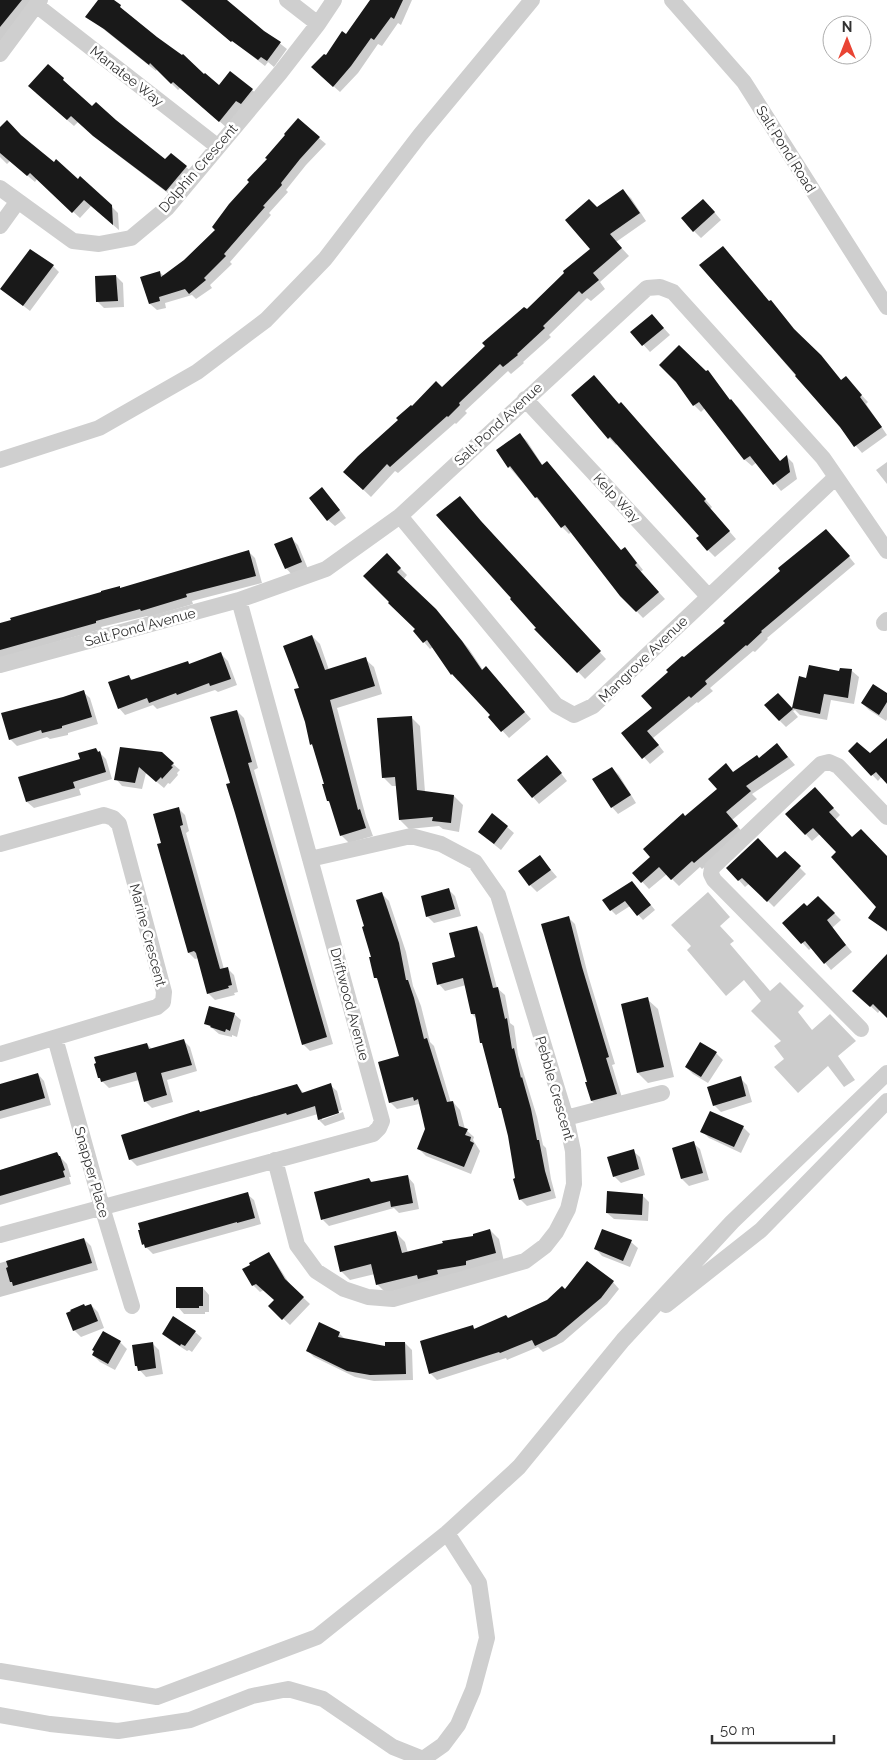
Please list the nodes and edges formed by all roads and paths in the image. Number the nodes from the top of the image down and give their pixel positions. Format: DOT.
graph roads {
  1 [pos="287,0"];
  2 [pos="334,0"];
  3 [pos="532,0"];
  4 [pos="672,0"];
  5 [pos="38,3"];
  6 [pos="318,24"];
  7 [pos="0,54"];
  8 [pos="218,146"];
  9 [pos="0,188"];
  10 [pos="18,201"];
  11 [pos="0,226"];
  12 [pos="887,307"];
  13 [pos="525,399"];
  14 [pos="0,460"];
  15 [pos="836,477"];
  16 [pos="400,516"];
  17 [pos="887,551"];
  18 [pos="708,596"];
  19 [pos="240,600"];
  20 [pos="0,665"];
  21 [pos="887,817"];
  22 [pos="0,842"];
  23 [pos="310,859"];
  24 [pos="861,1029"];
  25 [pos="55,1038"];
  26 [pos="0,1054"];
  27 [pos="887,1073"];
  28 [pos="662,1093"];
  29 [pos="887,1101"];
  30 [pos="566,1118"];
  31 [pos="275,1160"];
  32 [pos="102,1207"];
  33 [pos="0,1235"];
  34 [pos="132,1306"];
  35 [pos="623,1340"];
  36 [pos="447,1534"];
  37 [pos="0,1671"];
  38 [pos="0,1715"];
  1 -- 6 [label="street"];
  2 -- 6 [label="street, Dolphin Crescent"];
  3 -- 14 [label="street"];
  4 -- 12 [label="street, Salt Pond Road"];
  5 -- 7 [label="street"];
  5 -- 8 [label="street, Manatee Way"];
  6 -- 8 [label="street, Dolphin Crescent"];
  8 -- 10 [label="street, Dolphin Crescent"];
  9 -- 10 [label="street, Dolphin Crescent"];
  10 -- 11 [label="street"];
  13 -- 15 [label="street, Salt Pond Avenue"];
  13 -- 16 [label="street, Salt Pond Avenue"];
  13 -- 18 [label="street, Kelp Way"];
  15 -- 17 [label="street, Salt Pond Avenue"];
  15 -- 18 [label="street, Mangrove Avenue"];
  16 -- 18 [label="street, Mangrove Avenue"];
  16 -- 19 [label="street, Salt Pond Avenue"];
  19 -- 20 [label="street, Salt Pond Avenue"];
  19 -- 23 [label="street, Driftwood Avenue"];
  21 -- 24 [label="street"];
  22 -- 25 [label="street, Marine Crescent"];
  23 -- 30 [label="street, Pebble Crescent"];
  23 -- 31 [label="street, Driftwood Avenue"];
  25 -- 26 [label="street, Marine Crescent"];
  25 -- 32 [label="street, Snapper Place"];
  27 -- 35 [label="street"];
  28 -- 30 [label="street"];
  29 -- 35 [label="street"];
  30 -- 31 [label="street, Pebble Crescent"];
  31 -- 32 [label="street, Driftwood Avenue"];
  32 -- 33 [label="street, Driftwood Avenue"];
  32 -- 34 [label="street, Snapper Place"];
  35 -- 36 [label="street"];
  36 -- 37 [label="street"];
  36 -- 38 [label="street"];
}
